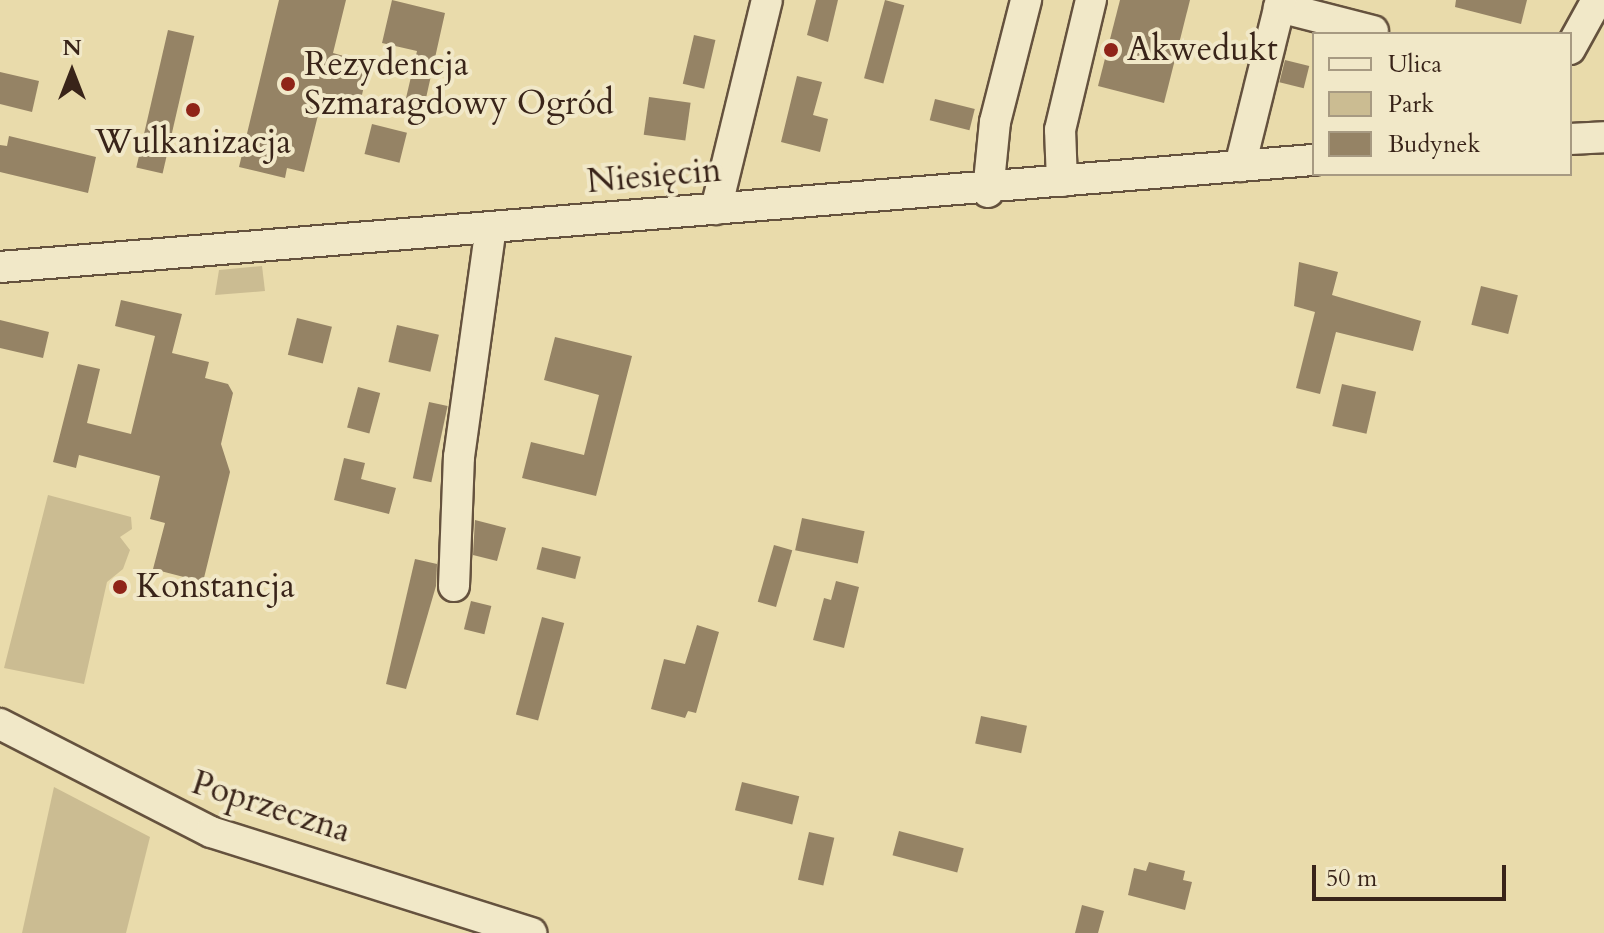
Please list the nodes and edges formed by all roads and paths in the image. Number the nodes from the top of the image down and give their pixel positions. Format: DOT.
graph roads {
  1 [pos="767,0"];
  2 [pos="1026,0"];
  3 [pos="1091,0"];
  4 [pos="1597,0"];
  5 [pos="1280,4"];
  6 [pos="1374,32"];
  7 [pos="1572,45"];
  8 [pos="1604,137"];
  9 [pos="1572,139"];
  10 [pos="1312,160"];
  11 [pos="1240,166"];
  12 [pos="1062,181"];
  13 [pos="988,189"];
  14 [pos="716,209"];
  15 [pos="491,227"];
  16 [pos="0,267"];
  17 [pos="454,586"];
  18 [pos="0,724"];
  19 [pos="531,933"];
  1 -- 14 [label="street"];
  2 -- 13 [label="street"];
  3 -- 12 [label="street"];
  4 -- 7 [label="street"];
  5 -- 6 [label="street"];
  5 -- 11 [label="street"];
  8 -- 9 [label="street"];
  10 -- 11 [label="street, Niesięcin"];
  11 -- 12 [label="street, Niesięcin"];
  12 -- 13 [label="street, Niesięcin"];
  13 -- 14 [label="street, Niesięcin"];
  14 -- 15 [label="street, Niesięcin"];
  15 -- 16 [label="street, Niesięcin"];
  15 -- 17 [label="street"];
  18 -- 19 [label="street, Poprzeczna"];
}
